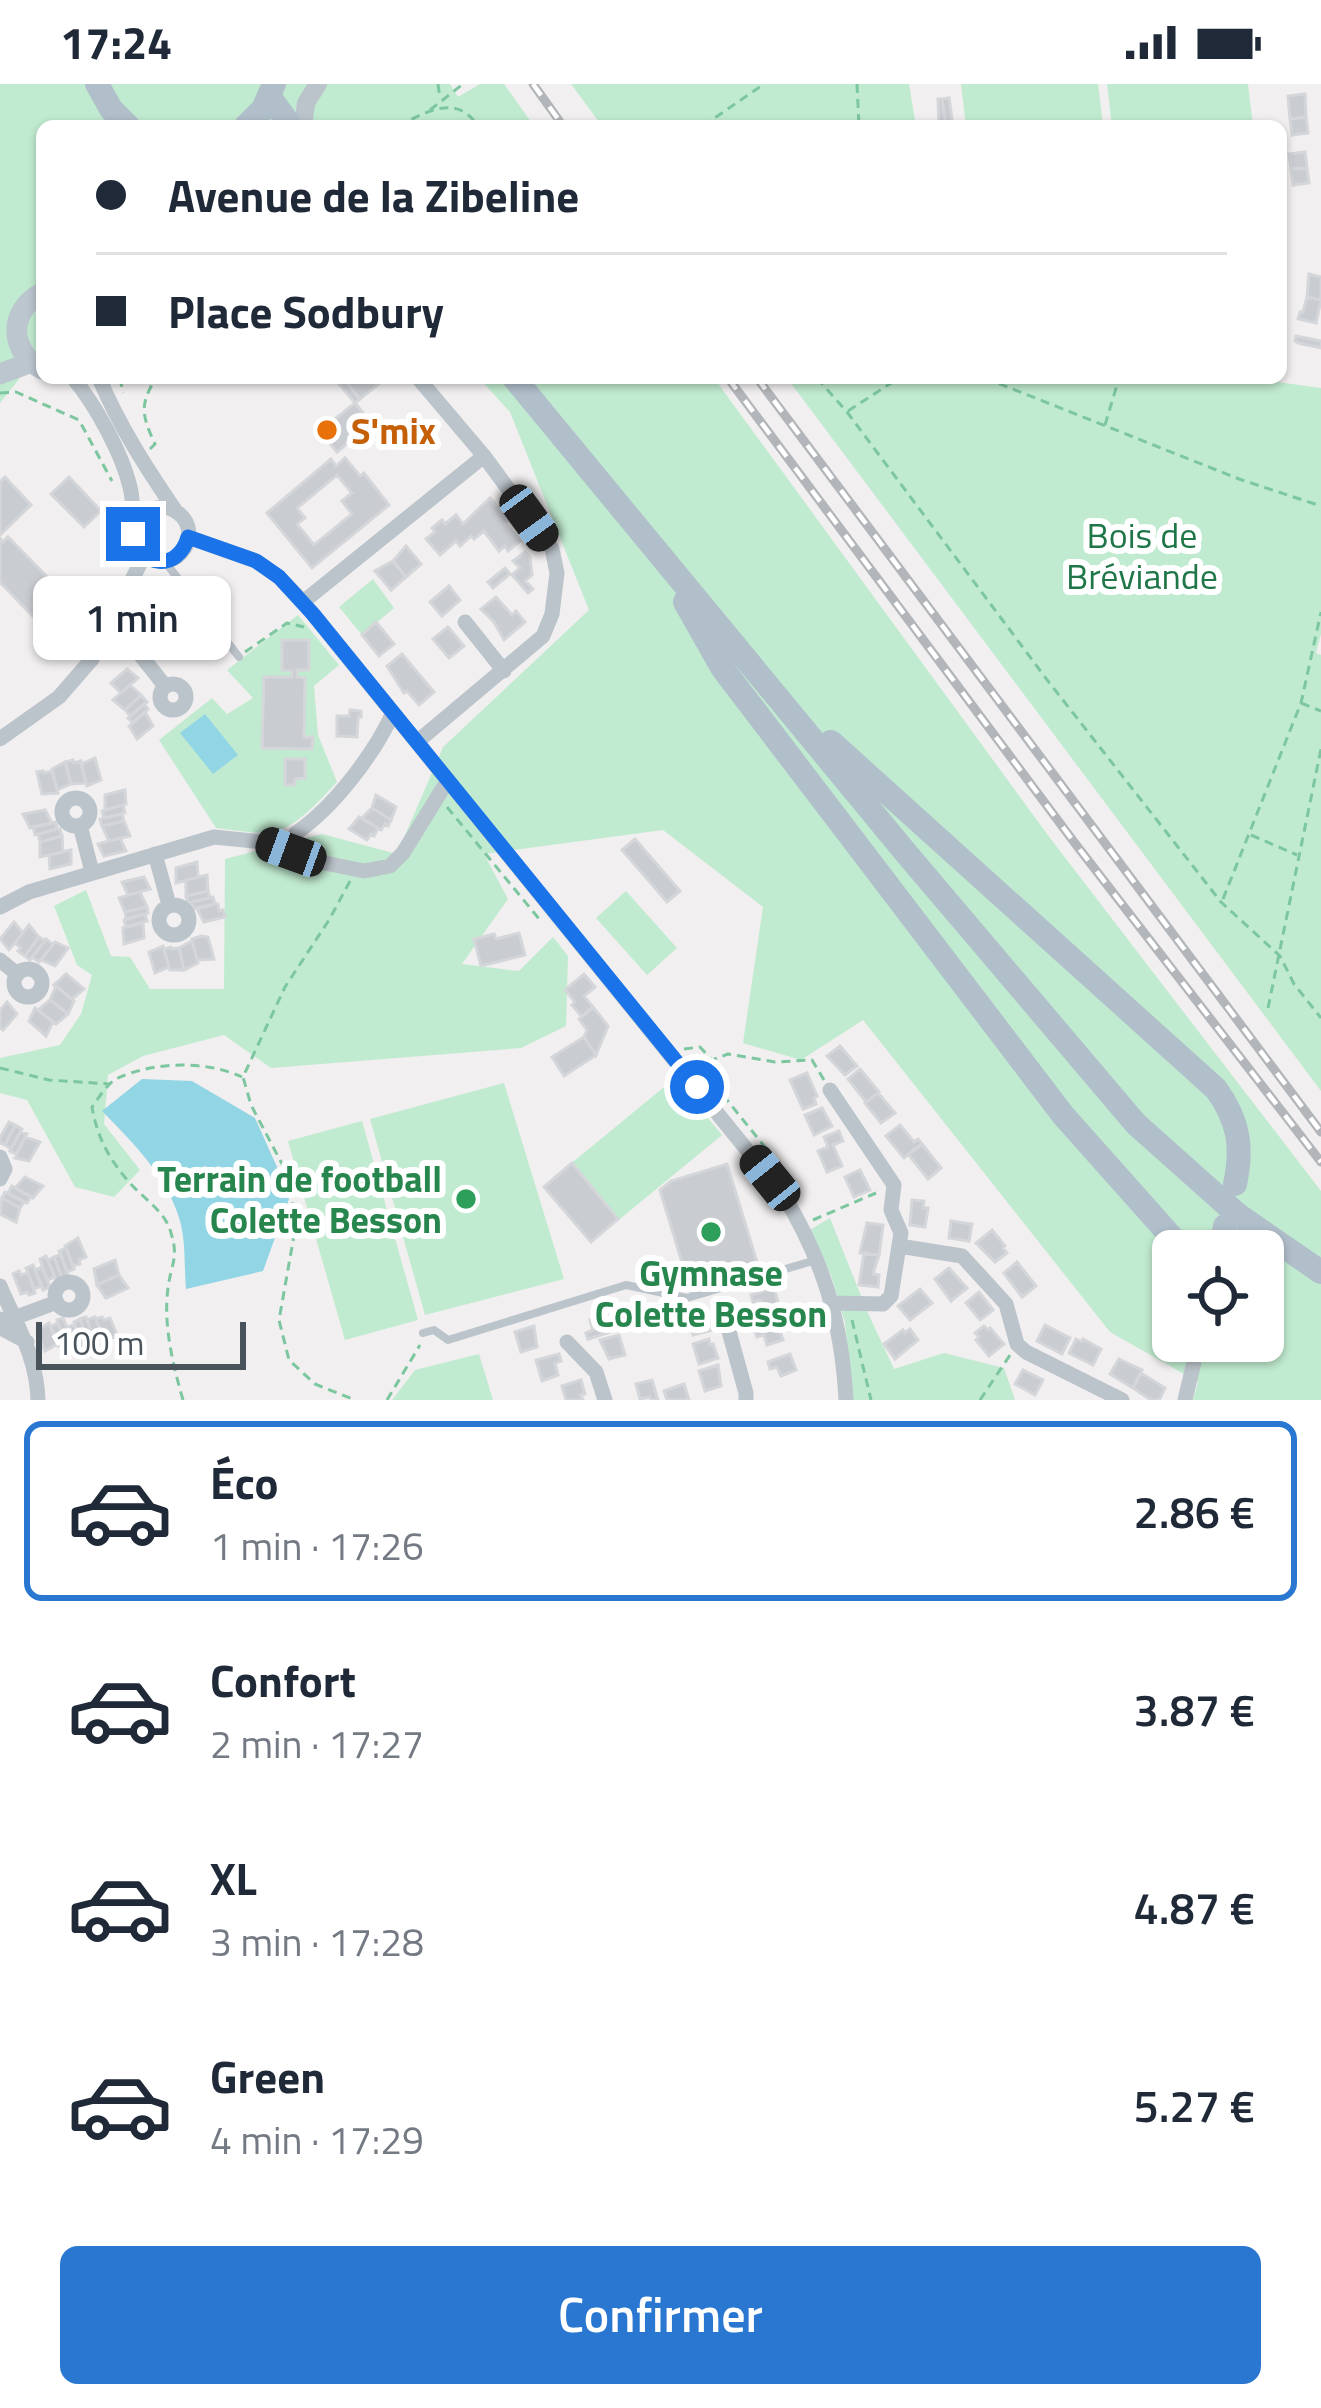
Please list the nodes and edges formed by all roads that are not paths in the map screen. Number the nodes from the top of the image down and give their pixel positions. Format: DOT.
graph roads {
  1 [pos="97,84"];
  2 [pos="318,84"];
  3 [pos="275,88"];
  4 [pos="117,120"];
  5 [pos="252,120"];
  6 [pos="288,120"];
  7 [pos="304,120"];
  8 [pos="36,296"];
  9 [pos="8,338"];
  10 [pos="35,364"];
  11 [pos="0,374"];
  12 [pos="77,384"];
  13 [pos="102,384"];
  14 [pos="423,384"];
  15 [pos="519,384"];
  16 [pos="484,456"];
  17 [pos="175,510"];
  18 [pos="136,522"];
  19 [pos="188,537"];
  20 [pos="647,538"];
  21 [pos="144,556"];
  22 [pos="164,561"];
  23 [pos="303,602"];
  24 [pos="112,619"];
  25 [pos="465,622"];
  26 [pos="239,657"];
  27 [pos="504,671"];
  28 [pos="763,679"];
  29 [pos="165,686"];
  30 [pos="393,713"];
  31 [pos="0,739"];
  32 [pos="417,742"];
  33 [pos="448,780"];
  34 [pos="80,826"];
  35 [pos="296,832"];
  36 [pos="155,854"];
  37 [pos="92,872"];
  38 [pos="169,905"];
  39 [pos="0,907"];
  40 [pos="0,960"];
  41 [pos="17,974"];
  42 [pos="830,1090"];
  43 [pos="0,1157"];
  44 [pos="0,1179"];
  45 [pos="1235,1184"];
  46 [pos="1165,1230"];
  47 [pos="899,1246"];
  48 [pos="818,1259"];
  49 [pos="1321,1272"];
  50 [pos="57,1302"];
  51 [pos="840,1304"];
  52 [pos="4,1305"];
  53 [pos="722,1306"];
  54 [pos="423,1333"];
  55 [pos="567,1342"];
  56 [pos="1194,1362"];
  57 [pos="38,1400"];
  58 [pos="605,1400"];
  59 [pos="746,1400"];
  60 [pos="846,1400"];
  61 [pos="1122,1400"];
  62 [pos="1185,1400"];
  1 -- 4 [label="main road"];
  2 -- 7 [label="street"];
  3 -- 5 [label="main road"];
  3 -- 6 [label="main road"];
  8 -- 9 [label="main road"];
  9 -- 10 [label="main road"];
  10 -- 11 [label="main road"];
  12 -- 18 [label="street"];
  13 -- 17 [label="street"];
  14 -- 16 [label="street"];
  15 -- 20 [label="main road"];
  16 -- 23 [label="street"];
  16 -- 27 [label="street"];
  17 -- 18 [label="street"];
  17 -- 19 [label="street"];
  18 -- 21 [label="street"];
  19 -- 22 [label="street"];
  19 -- 23 [label="street"];
  20 -- 28 [label="main road"];
  20 -- 46 [label="main road"];
  21 -- 22 [label="street"];
  21 -- 24 [label="street"];
  22 -- 26 [label="lane"];
  23 -- 30 [label="street"];
  24 -- 29 [label="street"];
  24 -- 31 [label="street"];
  25 -- 27 [label="street"];
  27 -- 32 [label="street"];
  28 -- 45 [label="main road"];
  28 -- 49 [label="main road"];
  30 -- 32 [label="street"];
  30 -- 35 [label="street"];
  32 -- 33 [label="street"];
  33 -- 36 [label="street"];
  33 -- 48 [label="street"];
  34 -- 37 [label="street"];
  36 -- 37 [label="street"];
  36 -- 38 [label="street"];
  37 -- 39 [label="street"];
  40 -- 41 [label="street"];
  42 -- 47 [label="street"];
  43 -- 44 [label="street"];
  47 -- 51 [label="street"];
  47 -- 61 [label="street"];
  48 -- 51 [label="street"];
  48 -- 54 [label="lane"];
  50 -- 52 [label="street"];
  51 -- 60 [label="street"];
  52 -- 57 [label="street"];
  53 -- 59 [label="street"];
  55 -- 58 [label="street"];
  56 -- 62 [label="street"];
}
